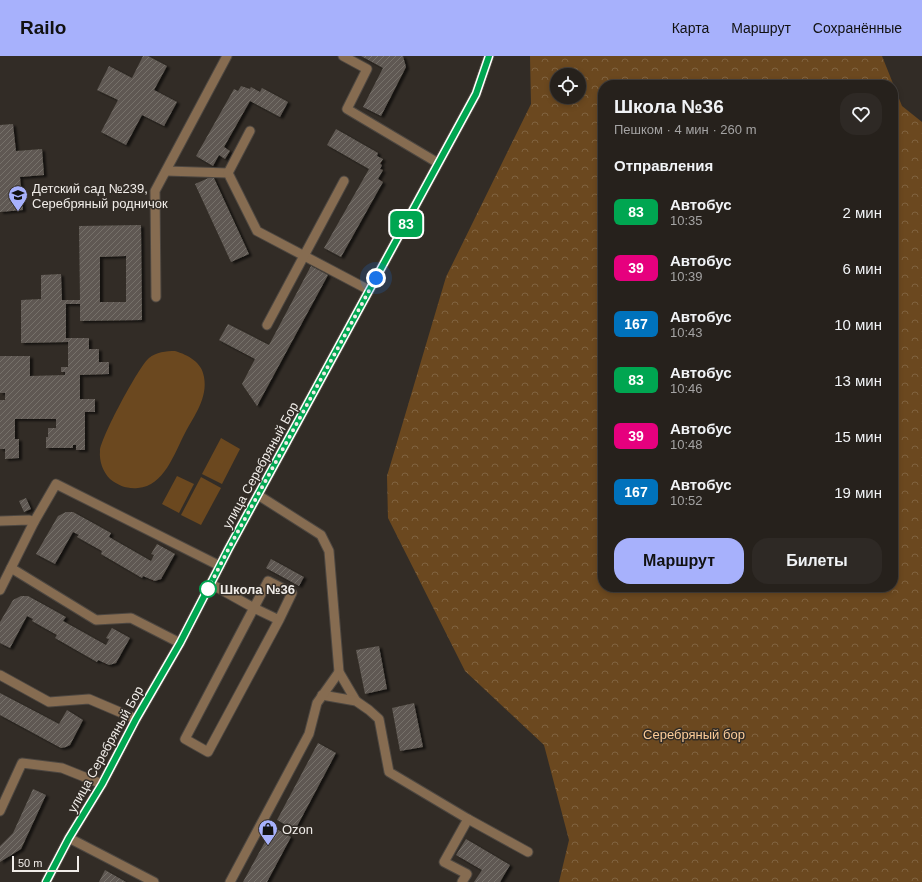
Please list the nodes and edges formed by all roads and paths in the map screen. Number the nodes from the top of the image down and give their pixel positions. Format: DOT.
graph roads {
  1 [pos="227,56"];
  2 [pos="343,56"];
  3 [pos="489,56"];
  4 [pos="250,131"];
  5 [pos="438,163"];
  6 [pos="166,171"];
  7 [pos="228,173"];
  8 [pos="344,181"];
  9 [pos="305,256"];
  10 [pos="369,290"];
  11 [pos="156,297"];
  12 [pos="267,325"];
  13 [pos="258,495"];
  14 [pos="0,521"];
  15 [pos="34,522"];
  16 [pos="220,566"];
  17 [pos="11,568"];
  18 [pos="211,584"];
  19 [pos="0,590"];
  20 [pos="254,608"];
  21 [pos="279,620"];
  22 [pos="180,643"];
  23 [pos="339,672"];
  24 [pos="0,675"];
  25 [pos="322,695"];
  26 [pos="356,701"];
  27 [pos="136,719"];
  28 [pos="102,784"];
  29 [pos="0,810"];
  30 [pos="468,819"];
  31 [pos="69,838"];
  32 [pos="528,852"];
  33 [pos="46,882"];
  34 [pos="153,882"];
  35 [pos="230,882"];
  36 [pos="462,882"];
  1 -- 6 [label="street"];
  2 -- 5 [label="street"];
  3 -- 5 [label="street, улица Серебряный Бор"];
  4 -- 7 [label="street"];
  5 -- 10 [label="street, улица Серебряный Бор"];
  6 -- 7 [label="street"];
  6 -- 11 [label="street"];
  7 -- 9 [label="street"];
  8 -- 9 [label="street"];
  9 -- 10 [label="street"];
  9 -- 12 [label="street"];
  10 -- 13 [label="street, улица Серебряный Бор"];
  13 -- 16 [label="street, улица Серебряный Бор"];
  13 -- 23 [label="street"];
  14 -- 15 [label="street"];
  15 -- 16 [label="street"];
  15 -- 17 [label="street"];
  16 -- 18 [label="street, улица Серебряный Бор"];
  17 -- 19 [label="street"];
  17 -- 22 [label="street"];
  18 -- 20 [label="street"];
  18 -- 22 [label="street, улица Серебряный Бор"];
  20 -- 21 [label="street"];
  20 -- 21 [label="street"];
  20 -- 21 [label="street"];
  22 -- 27 [label="street, улица Серебряный Бор"];
  23 -- 25 [label="street"];
  23 -- 26 [label="street"];
  24 -- 27 [label="street"];
  25 -- 26 [label="street"];
  25 -- 35 [label="street"];
  26 -- 30 [label="street"];
  27 -- 28 [label="street, улица Серебряный Бор"];
  28 -- 29 [label="street"];
  28 -- 31 [label="street, улица Серебряный Бор"];
  30 -- 32 [label="street"];
  30 -- 36 [label="street"];
  31 -- 33 [label="street, улица Серебряный Бор"];
  31 -- 34 [label="street"];
}
